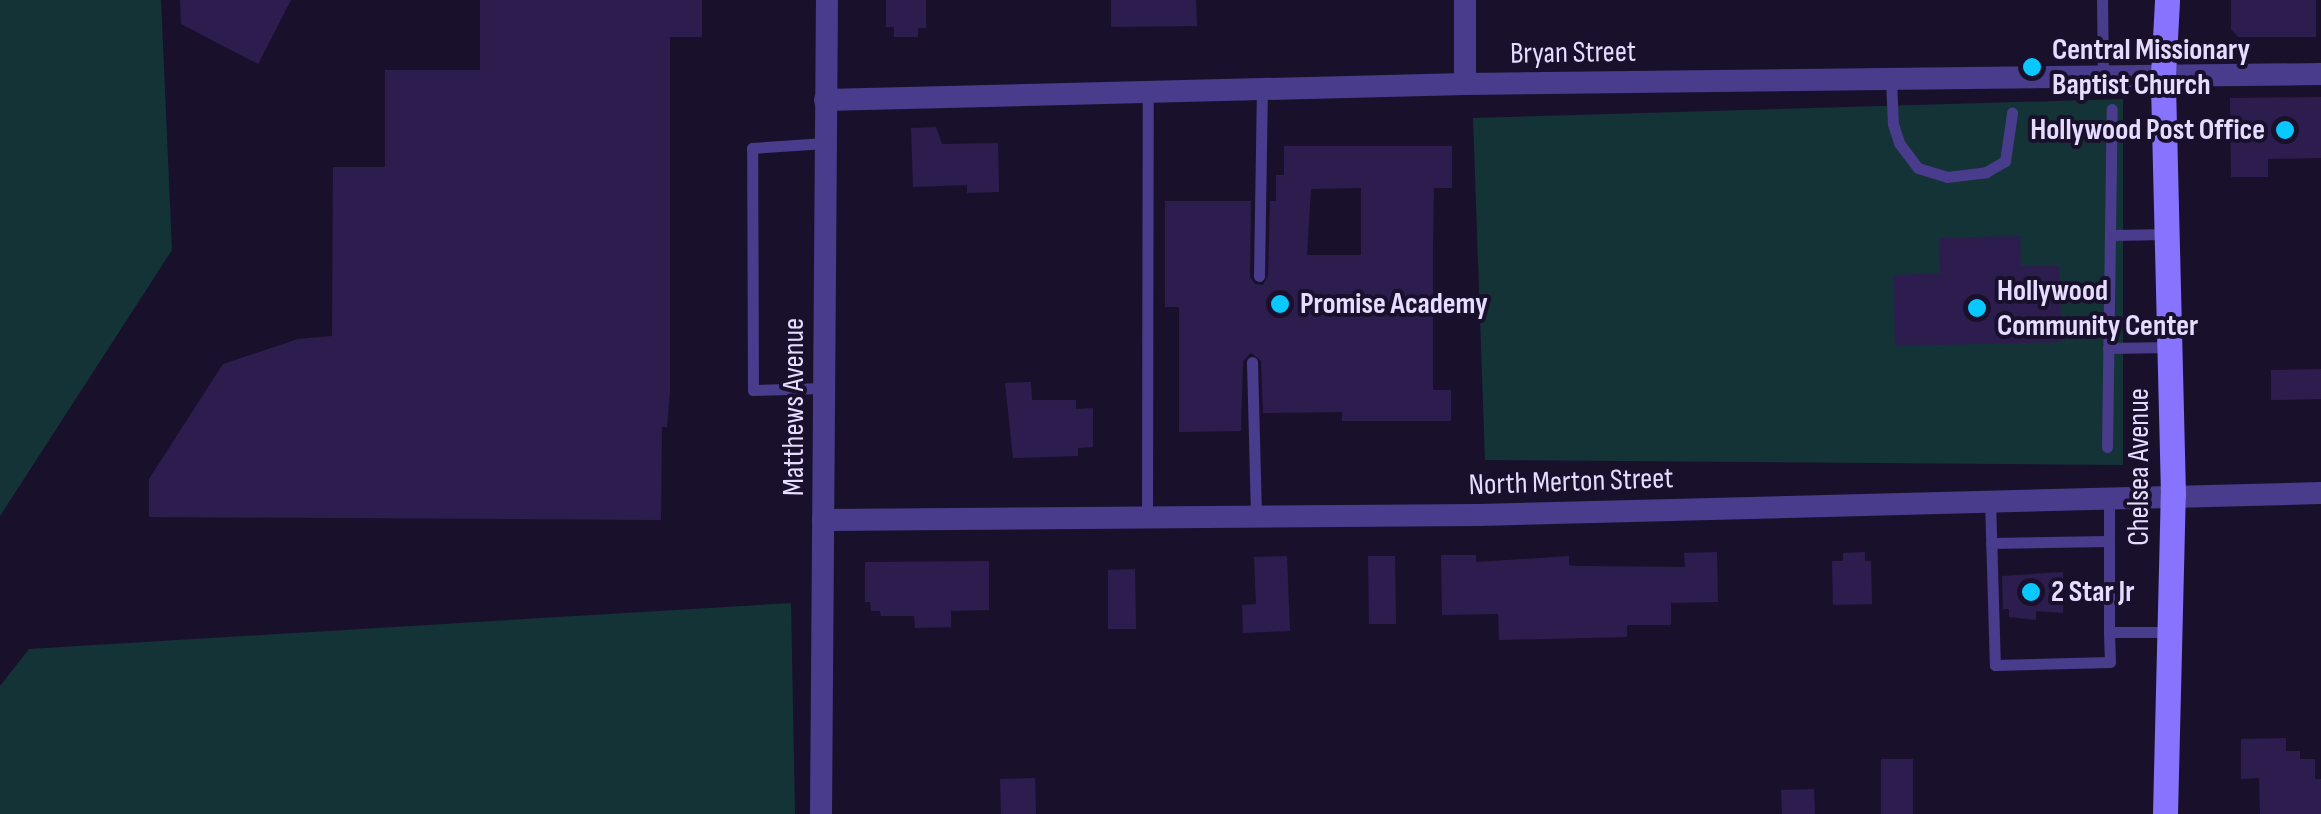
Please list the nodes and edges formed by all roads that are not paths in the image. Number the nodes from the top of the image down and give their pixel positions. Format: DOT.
graph roads {
  1 [pos="827,0"];
  2 [pos="1465,0"];
  3 [pos="2102,0"];
  4 [pos="2168,0"];
  5 [pos="2321,74"];
  6 [pos="2163,75"];
  7 [pos="2103,76"];
  8 [pos="1891,79"];
  9 [pos="1465,84"];
  10 [pos="1262,90"];
  11 [pos="1148,92"];
  12 [pos="825,100"];
  13 [pos="2112,109"];
  14 [pos="2012,113"];
  15 [pos="825,144"];
  16 [pos="2167,234"];
  17 [pos="2113,235"];
  18 [pos="1259,276"];
  19 [pos="2170,347"];
  20 [pos="2108,348"];
  21 [pos="1252,362"];
  22 [pos="824,388"];
  23 [pos="2107,447"];
  24 [pos="2321,493"];
  25 [pos="2173,494"];
  26 [pos="2109,496"];
  27 [pos="1990,500"];
  28 [pos="1256,516"];
  29 [pos="1147,518"];
  30 [pos="823,520"];
  31 [pos="2109,541"];
  32 [pos="1991,543"];
  33 [pos="2110,632"];
  34 [pos="2170,632"];
  35 [pos="821,814"];
  36 [pos="2165,814"];
  1 -- 12 [label="street, Matthews Avenue"];
  2 -- 9 [label="street"];
  3 -- 7 [label="lane"];
  4 -- 6 [label="main road, Chelsea Avenue"];
  5 -- 6 [label="street, Bryan Street"];
  6 -- 7 [label="street, Bryan Street"];
  6 -- 16 [label="main road, Chelsea Avenue"];
  7 -- 8 [label="street, Bryan Street"];
  8 -- 9 [label="street, Bryan Street"];
  8 -- 14 [label="lane"];
  9 -- 10 [label="street, Bryan Street"];
  10 -- 11 [label="street, Bryan Street"];
  10 -- 18 [label="lane"];
  11 -- 12 [label="street, Bryan Street"];
  11 -- 29 [label="lane"];
  12 -- 15 [label="street, Matthews Avenue"];
  13 -- 17 [label="lane"];
  15 -- 22 [label="street, Matthews Avenue"];
  15 -- 22 [label="lane"];
  16 -- 17 [label="lane"];
  16 -- 19 [label="main road, Chelsea Avenue"];
  17 -- 20 [label="lane"];
  19 -- 20 [label="lane"];
  19 -- 25 [label="main road, Chelsea Avenue"];
  20 -- 23 [label="lane"];
  21 -- 28 [label="lane"];
  22 -- 30 [label="street, Matthews Avenue"];
  24 -- 25 [label="street, North Merton Street"];
  25 -- 26 [label="street, North Merton Street"];
  25 -- 34 [label="main road, Chelsea Avenue"];
  26 -- 27 [label="street, North Merton Street"];
  26 -- 31 [label="lane"];
  27 -- 28 [label="street, North Merton Street"];
  27 -- 32 [label="lane"];
  28 -- 29 [label="street, North Merton Street"];
  29 -- 30 [label="street, North Merton Street"];
  30 -- 35 [label="street, Matthews Avenue"];
  31 -- 32 [label="lane"];
  31 -- 33 [label="lane"];
  32 -- 33 [label="lane"];
  33 -- 34 [label="lane"];
  34 -- 36 [label="main road, Chelsea Avenue"];
}
